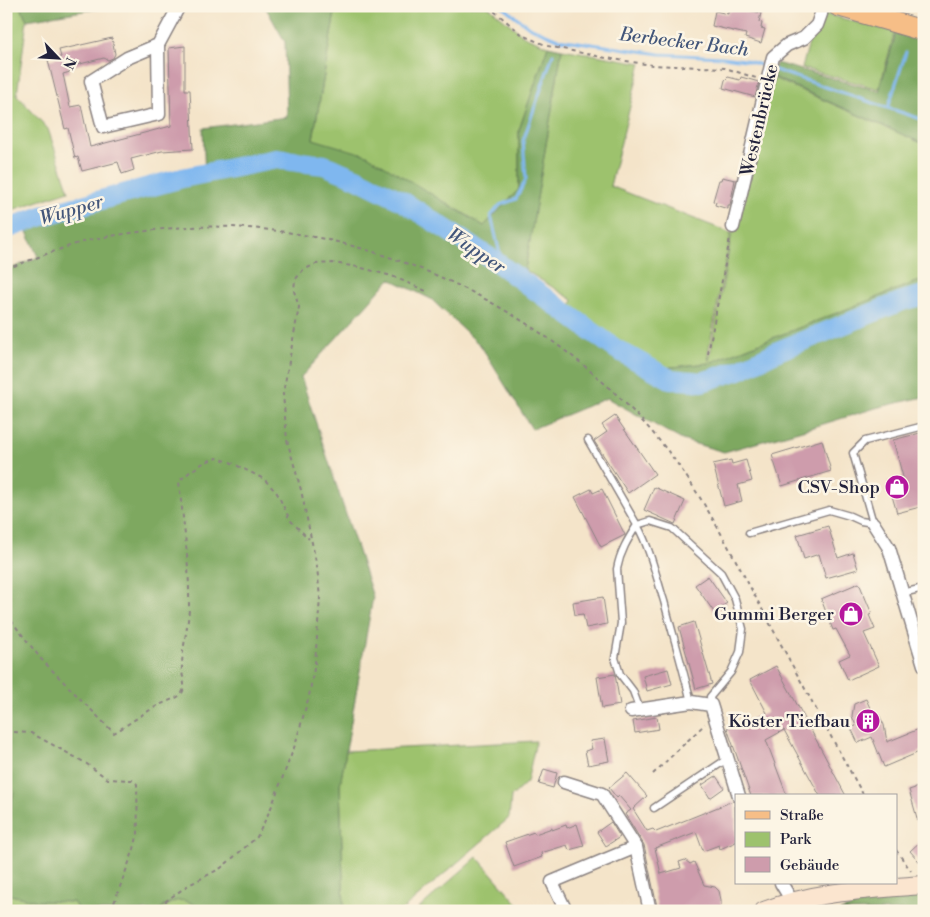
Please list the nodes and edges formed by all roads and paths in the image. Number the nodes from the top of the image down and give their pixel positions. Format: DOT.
graph roads {
  1 [pos="179,6"];
  2 [pos="488,6"];
  3 [pos="822,6"];
  4 [pos="838,6"];
  5 [pos="924,31"];
  6 [pos="158,44"];
  7 [pos="768,79"];
  8 [pos="733,227"];
  9 [pos="10,238"];
  10 [pos="6,240"];
  11 [pos="6,269"];
  12 [pos="426,291"];
  13 [pos="708,354"];
  14 [pos="924,426"];
  15 [pos="588,440"];
  16 [pos="874,523"];
  17 [pos="637,525"];
  18 [pos="748,533"];
  19 [pos="310,540"];
  20 [pos="924,588"];
  21 [pos="902,593"];
  22 [pos="6,614"];
  23 [pos="924,664"];
  24 [pos="690,702"];
  25 [pos="711,706"];
  26 [pos="635,711"];
  27 [pos="717,722"];
  28 [pos="6,733"];
  29 [pos="727,759"];
  30 [pos="653,774"];
  31 [pos="564,782"];
  32 [pos="738,794"];
  33 [pos="863,794"];
  34 [pos="654,808"];
  35 [pos="636,846"];
  36 [pos="898,853"];
  37 [pos="782,884"];
  38 [pos="919,885"];
  39 [pos="796,906"];
  40 [pos="111,911"];
  41 [pos="152,911"];
  42 [pos="566,911"];
  43 [pos="650,911"];
  44 [pos="764,911"];
  1 -- 6 [label="street"];
  2 -- 7 [label="path"];
  3 -- 7 [label="street, Westenbrücke"];
  4 -- 5 [label="main road"];
  6 -- 6 [label="street"];
  7 -- 8 [label="street, Westenbrücke"];
  8 -- 13 [label="path"];
  9 -- 10 [label="path"];
  11 -- 33 [label="path"];
  12 -- 19 [label="path"];
  14 -- 16 [label="lane"];
  15 -- 17 [label="lane"];
  16 -- 18 [label="lane"];
  16 -- 21 [label="street"];
  17 -- 24 [label="lane"];
  17 -- 25 [label="lane"];
  17 -- 26 [label="lane"];
  19 -- 22 [label="path"];
  19 -- 41 [label="path"];
  20 -- 21 [label="lane"];
  21 -- 23 [label="street"];
  24 -- 25 [label="street"];
  24 -- 26 [label="street"];
  25 -- 27 [label="street"];
  27 -- 29 [label="street"];
  27 -- 30 [label="path"];
  28 -- 40 [label="path"];
  29 -- 32 [label="street"];
  29 -- 34 [label="lane"];
  31 -- 35 [label="street"];
  35 -- 42 [label="street"];
  35 -- 43 [label="street"];
  36 -- 38 [label="path"];
  37 -- 39 [label="street"];
  38 -- 39 [label="street"];
  39 -- 44 [label="street"];
}
